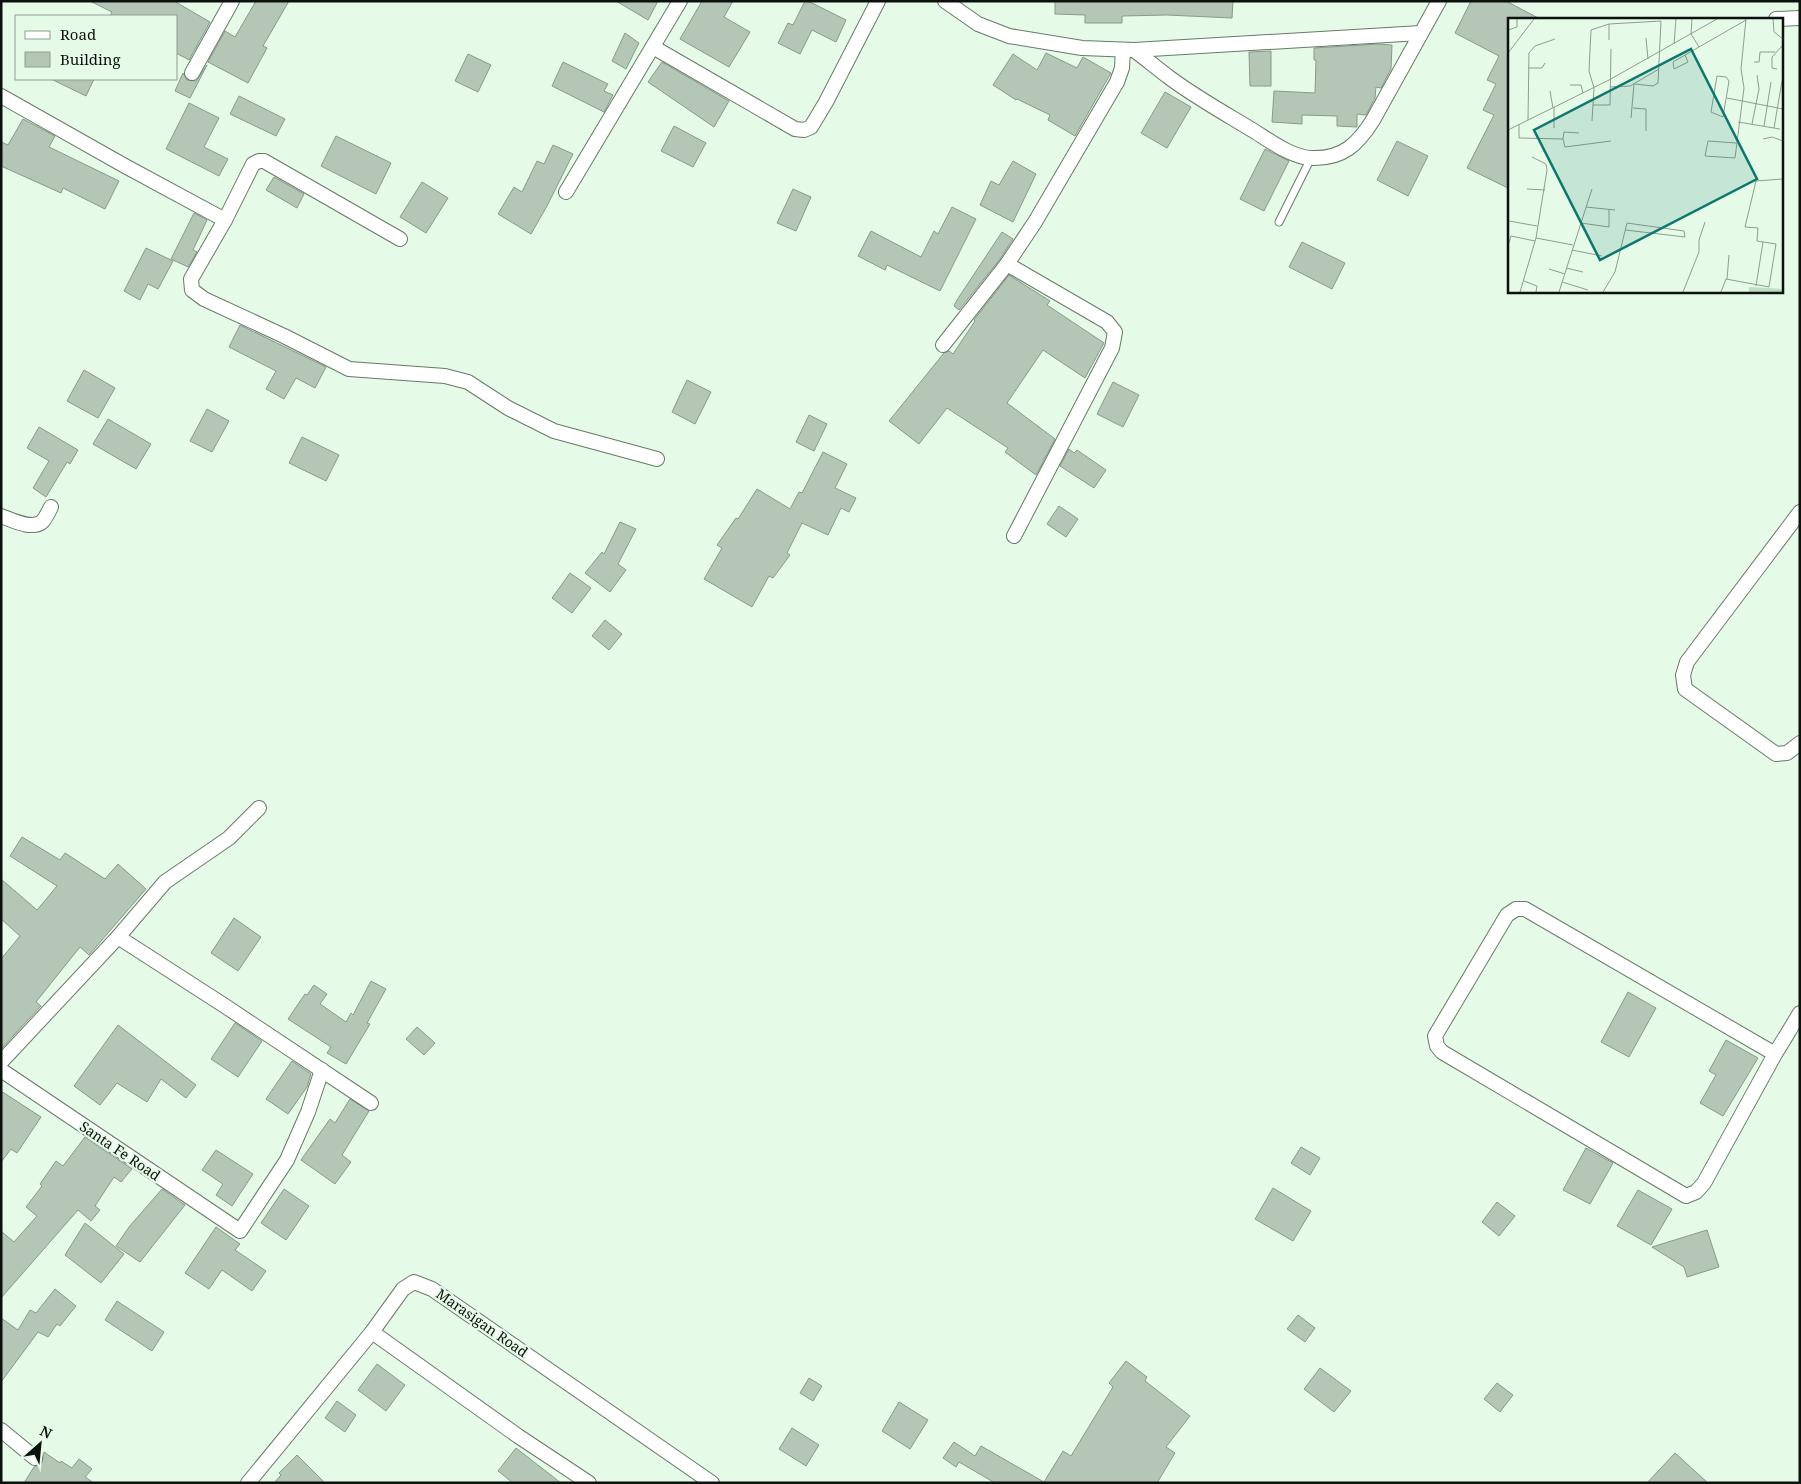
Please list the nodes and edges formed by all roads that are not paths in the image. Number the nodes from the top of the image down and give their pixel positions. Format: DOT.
graph roads {
  1 [pos="232,1"];
  2 [pos="680,1"];
  3 [pos="878,1"];
  4 [pos="946,1"];
  5 [pos="1439,1"];
  6 [pos="1800,18"];
  7 [pos="1784,19"];
  8 [pos="1421,33"];
  9 [pos="653,47"];
  10 [pos="1128,50"];
  11 [pos="192,72"];
  12 [pos="1,96"];
  13 [pos="1311,158"];
  14 [pos="566,192"];
  15 [pos="225,220"];
  16 [pos="1278,222"];
  17 [pos="400,239"];
  18 [pos="1006,264"];
  19 [pos="944,345"];
  20 [pos="657,459"];
  21 [pos="51,507"];
  22 [pos="1800,512"];
  23 [pos="1,516"];
  24 [pos="1014,536"];
  25 [pos="1800,742"];
  26 [pos="259,808"];
  27 [pos="118,937"];
  28 [pos="1800,1013"];
  29 [pos="1775,1054"];
  30 [pos="1,1062"];
  31 [pos="1,1070"];
  32 [pos="322,1070"];
  33 [pos="371,1103"];
  34 [pos="372,1332"];
  35 [pos="1,1430"];
  36 [pos="35,1458"];
  37 [pos="248,1483"];
  38 [pos="590,1483"];
  39 [pos="712,1483"];
  1 -- 11 [label="street"];
  2 -- 9 [label="street"];
  3 -- 9 [label="street"];
  4 -- 10 [label="street"];
  5 -- 8 [label="street"];
  6 -- 7 [label="street"];
  8 -- 10 [label="street"];
  8 -- 13 [label="street"];
  9 -- 14 [label="street"];
  10 -- 13 [label="street"];
  10 -- 18 [label="street"];
  12 -- 15 [label="street"];
  13 -- 16 [label="lane"];
  15 -- 17 [label="street"];
  15 -- 20 [label="street"];
  18 -- 19 [label="street"];
  18 -- 24 [label="street"];
  21 -- 23 [label="street"];
  22 -- 25 [label="street"];
  26 -- 27 [label="street"];
  27 -- 30 [label="street"];
  27 -- 32 [label="street"];
  28 -- 29 [label="street"];
  29 -- 29 [label="street"];
  31 -- 32 [label="street, Santa Fe Road"];
  32 -- 33 [label="street"];
  34 -- 37 [label="street, Marasigan Road"];
  34 -- 38 [label="street"];
  34 -- 39 [label="street, Marasigan Road"];
  35 -- 36 [label="street"];
}
